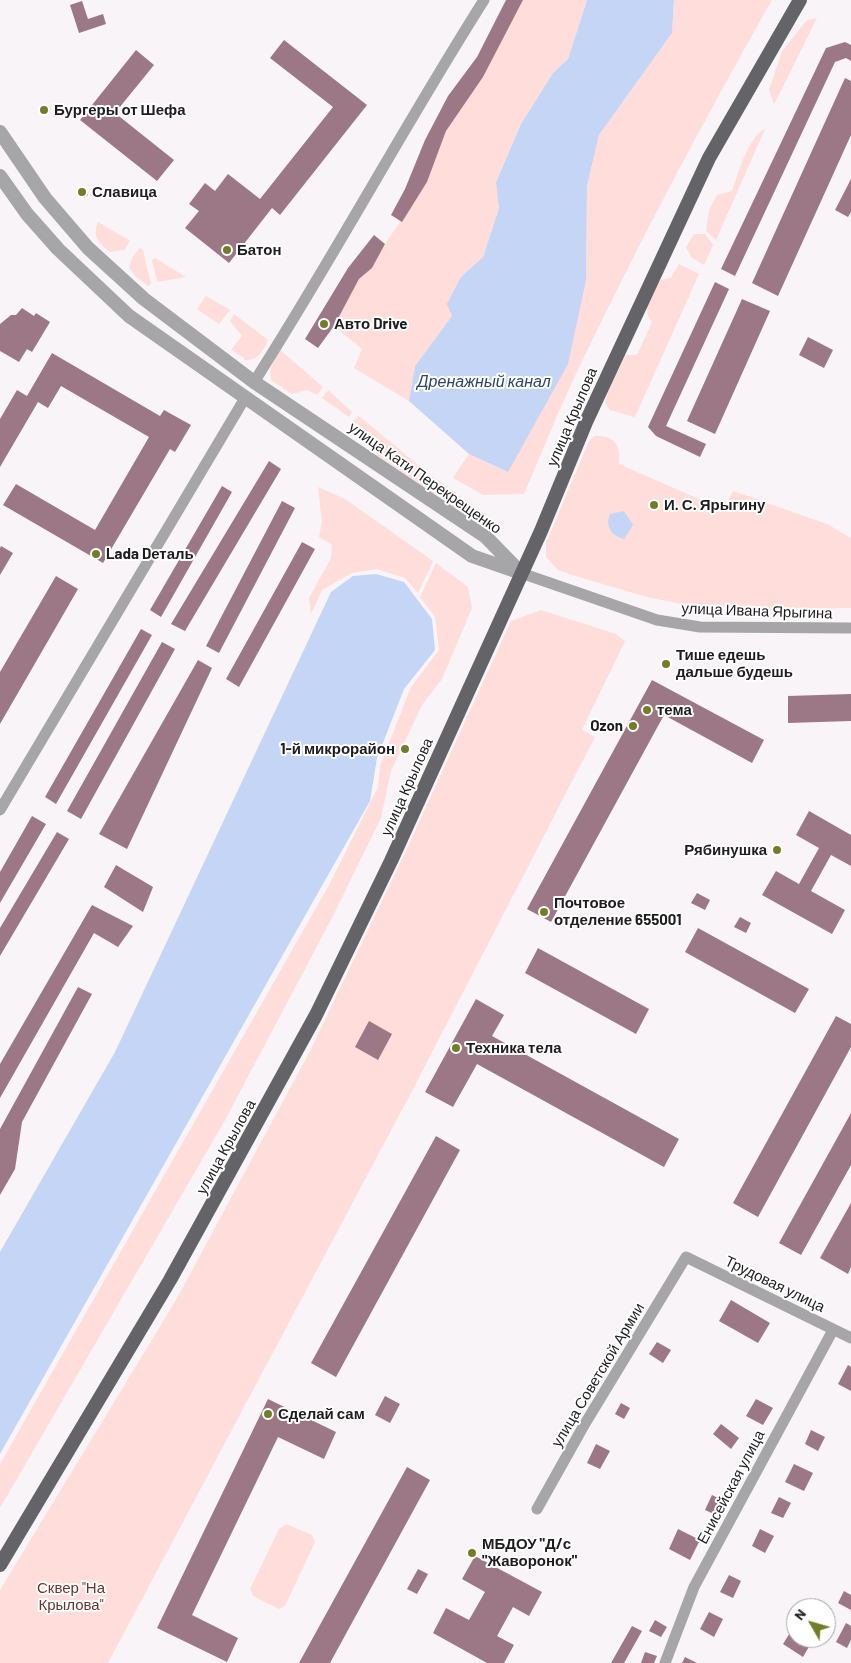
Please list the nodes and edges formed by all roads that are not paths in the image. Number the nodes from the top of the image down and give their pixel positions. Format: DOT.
graph roads {
  1 [pos="484,0"];
  2 [pos="800,0"];
  3 [pos="0,132"];
  4 [pos="0,176"];
  5 [pos="254,382"];
  6 [pos="245,398"];
  7 [pos="521,573"];
  8 [pos="851,628"];
  9 [pos="0,810"];
  10 [pos="686,1257"];
  11 [pos="833,1330"];
  12 [pos="851,1338"];
  13 [pos="537,1509"];
  14 [pos="0,1565"];
  15 [pos="666,1663"];
  1 -- 5 [label="street"];
  2 -- 7 [label="main road, улица Крылова"];
  3 -- 5 [label="street, улица Кати Перекрещенко"];
  4 -- 6 [label="street"];
  5 -- 7 [label="street, улица Кати Перекрещенко"];
  6 -- 7 [label="street"];
  6 -- 9 [label="street"];
  7 -- 8 [label="street, улица Ивана Ярыгина"];
  7 -- 14 [label="main road, улица Крылова"];
  10 -- 11 [label="street, Трудовая улица"];
  10 -- 13 [label="street, улица Советской Армии"];
  11 -- 12 [label="street, Трудовая улица"];
  11 -- 15 [label="street, Енисейская улица"];
}
